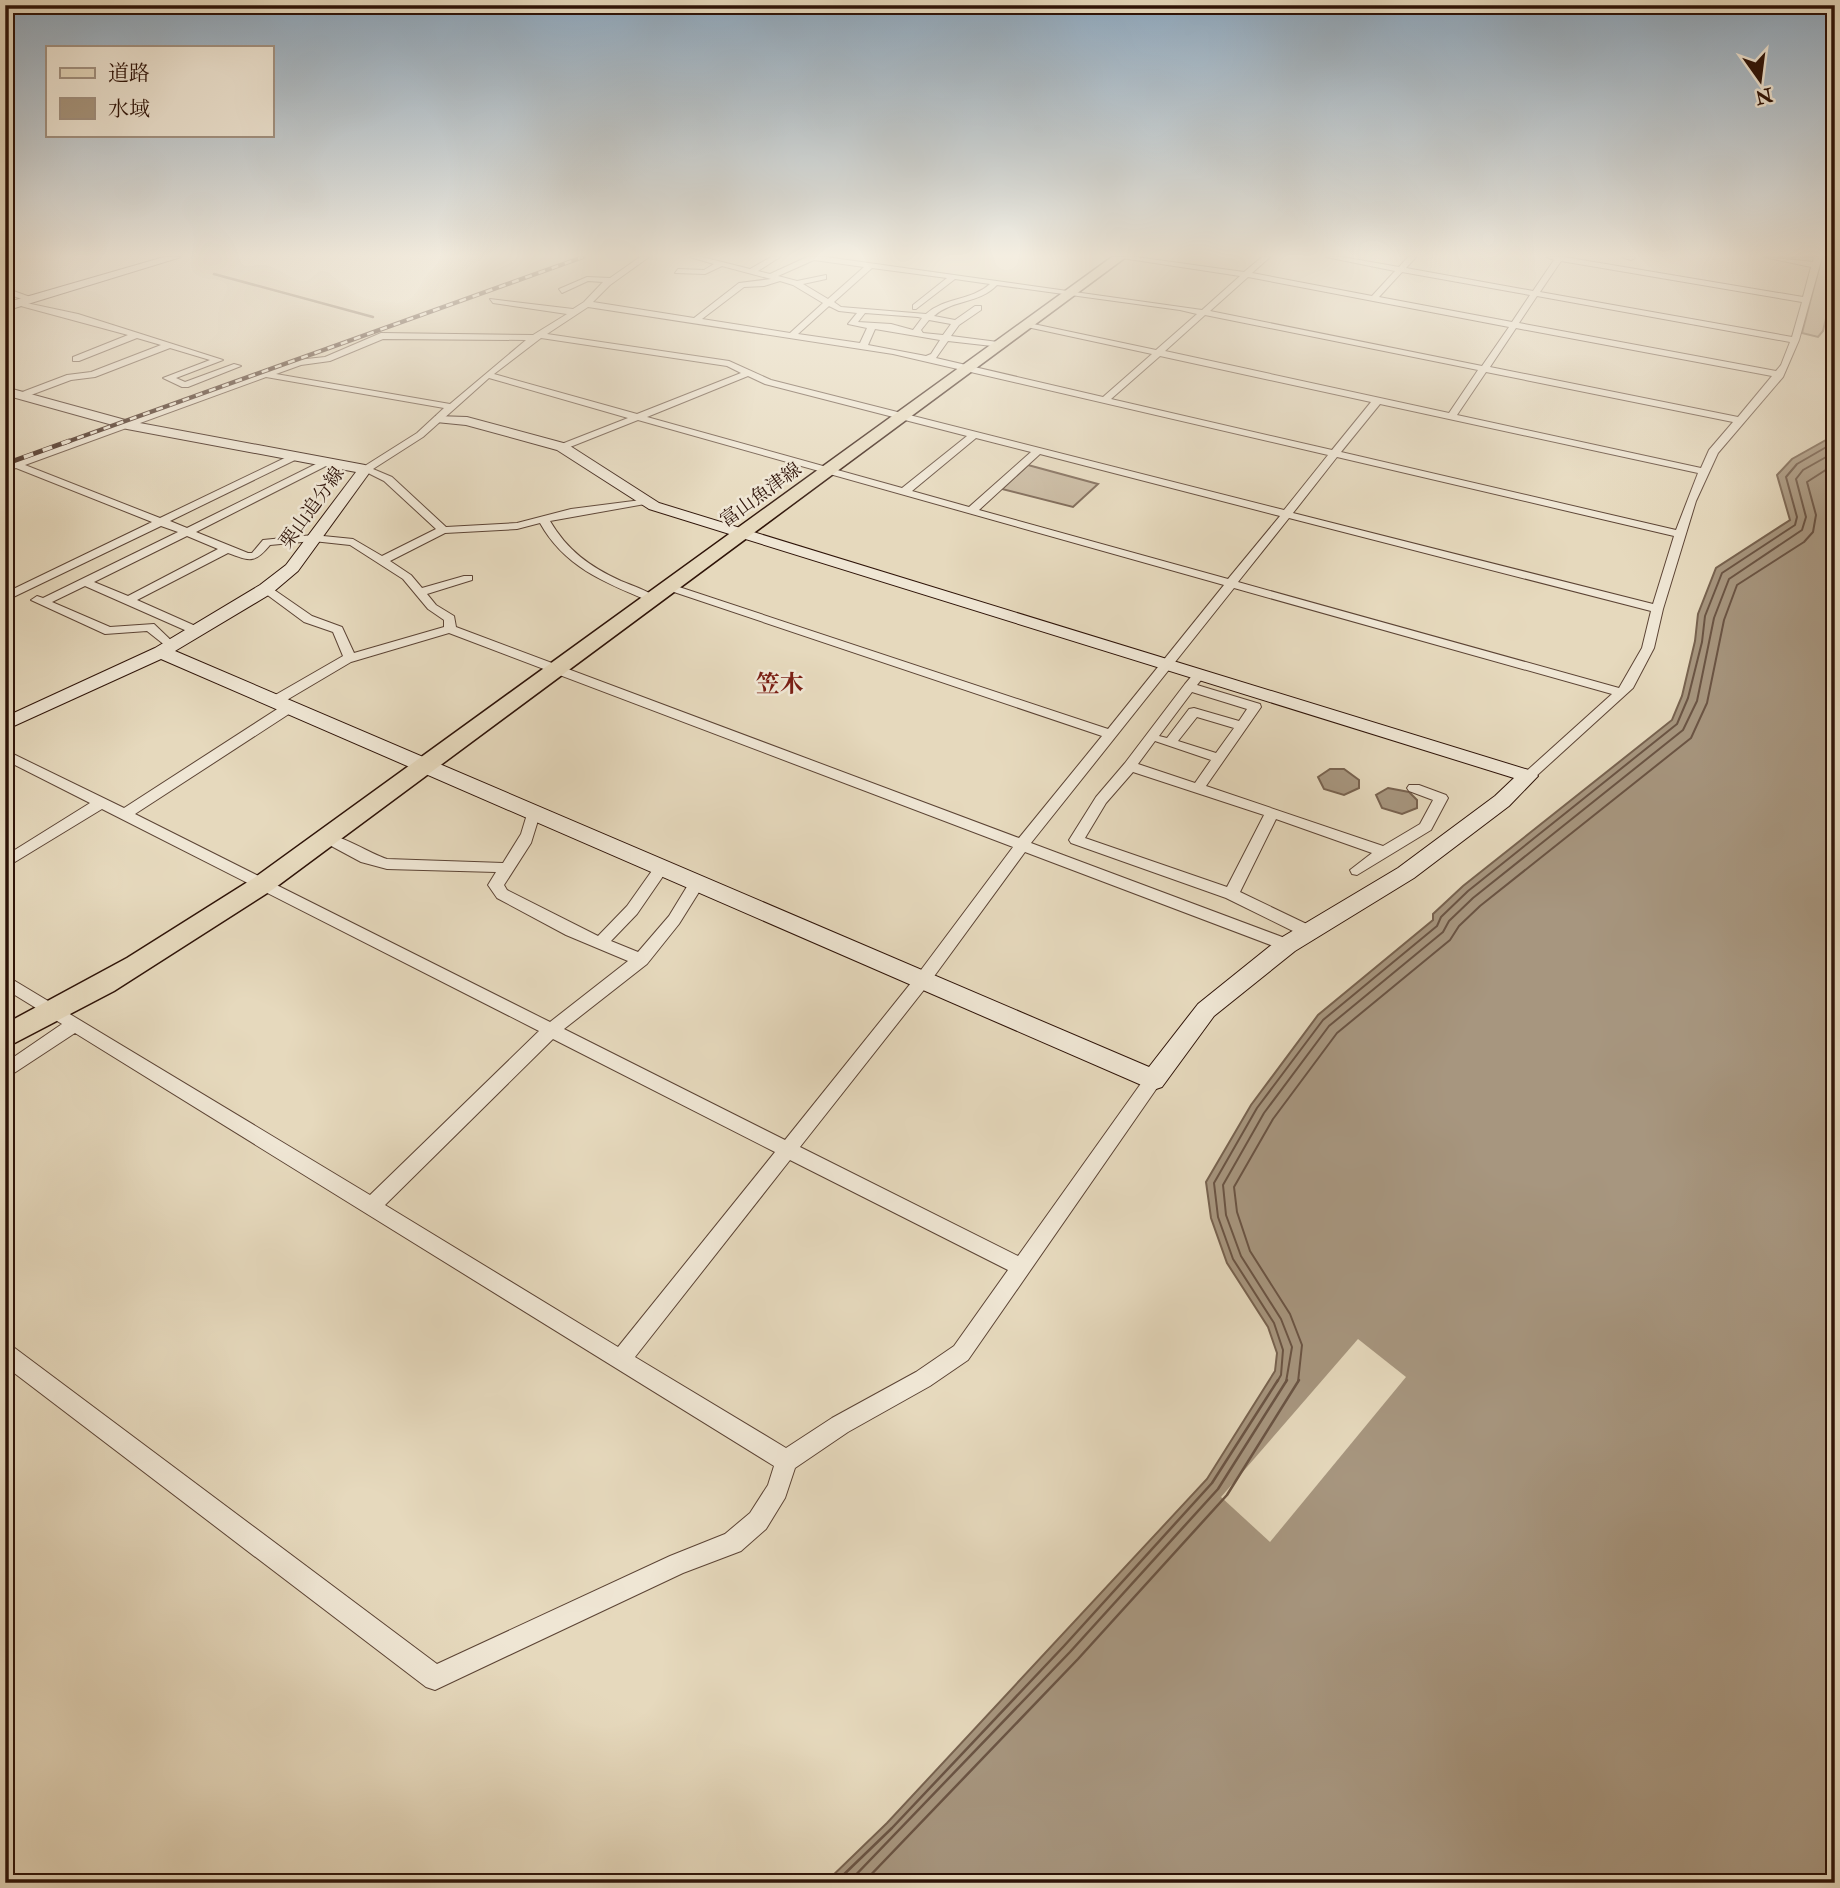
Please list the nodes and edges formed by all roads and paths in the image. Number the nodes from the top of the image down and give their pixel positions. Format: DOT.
graph roads {
  1 [pos="111,345"];
  2 [pos="169,345"];
  3 [pos="360,345"];
  4 [pos="526,345"];
  5 [pos="595,345"];
  6 [pos="857,345"];
  7 [pos="942,345"];
  8 [pos="998,345"];
  9 [pos="1122,345"];
  10 [pos="1166,345"];
  11 [pos="1369,345"];
  12 [pos="1499,345"];
  13 [pos="1620,345"];
  14 [pos="1793,345"];
  15 [pos="863,346"];
  16 [pos="1157,353"];
  17 [pos="76,359"];
  18 [pos="929,359"];
  19 [pos="237,366"];
  20 [pos="967,367"];
  21 [pos="1484,368"];
  22 [pos="749,373"];
  23 [pos="487,374"];
  24 [pos="265,375"];
  25 [pos="1780,375"];
  26 [pos="13,394"];
  27 [pos="1106,399"];
  28 [pos="1377,401"];
  29 [pos="447,413"];
  30 [pos="901,416"];
  31 [pos="1451,416"];
  32 [pos="636,418"];
  33 [pos="1740,421"];
  34 [pos="127,425"];
  35 [pos="974,435"];
  36 [pos="562,447"];
  37 [pos="1038,451"];
  38 [pos="1337,453"];
  39 [pos="293,457"];
  40 [pos="324,463"];
  41 [pos="11,467"];
  42 [pos="365,469"];
  43 [pos="828,471"];
  44 [pos="1706,472"];
  45 [pos="904,492"];
  46 [pos="645,500"];
  47 [pos="971,511"];
  48 [pos="1288,514"];
  49 [pos="544,520"];
  50 [pos="159,522"];
  51 [pos="443,530"];
  52 [pos="187,532"];
  53 [pos="743,533"];
  54 [pos="1679,534"];
  55 [pos="313,538"];
  56 [pos="226,549"];
  57 [pos="383,560"];
  58 [pos="468,578"];
  59 [pos="84,582"];
  60 [pos="1233,583"];
  61 [pos="5,586"];
  62 [pos="669,586"];
  63 [pos="266,589"];
  64 [pos="18,592"];
  65 [pos="422,592"];
  66 [pos="5,598"];
  67 [pos="651,598"];
  68 [pos="128,600"];
  69 [pos="44,602"];
  70 [pos="1657,608"];
  71 [pos="450,629"];
  72 [pos="196,631"];
  73 [pos="166,649"];
  74 [pos="350,658"];
  75 [pos="1167,664"];
  76 [pos="556,670"];
  77 [pos="1194,680"];
  78 [pos="1621,692"];
  79 [pos="282,704"];
  80 [pos="1174,705"];
  81 [pos="1194,712"];
  82 [pos="5,724"];
  83 [pos="1242,726"];
  84 [pos="1112,735"];
  85 [pos="1150,737"];
  86 [pos="1170,743"];
  87 [pos="5,754"];
  88 [pos="1219,758"];
  89 [pos="1130,766"];
  90 [pos="426,767"];
  91 [pos="1528,776"];
  92 [pos="1198,788"];
  93 [pos="1414,788"];
  94 [pos="102,802"];
  95 [pos="1272,813"];
  96 [pos="125,814"];
  97 [pos="534,814"];
  98 [pos="327,838"];
  99 [pos="1023,845"];
  100 [pos="1384,852"];
  101 [pos="5,863"];
  102 [pos="505,868"];
  103 [pos="661,869"];
  104 [pos="1357,870"];
  105 [pos="263,884"];
  106 [pos="696,884"];
  107 [pos="1231,894"];
  108 [pos="1308,932"];
  109 [pos="600,943"];
  110 [pos="1287,945"];
  111 [pos="641,960"];
  112 [pos="5,981"];
  113 [pos="921,982"];
  114 [pos="65,1018"];
  115 [pos="551,1030"];
  116 [pos="5,1037"];
  117 [pos="5,1072"];
  118 [pos="1153,1080"];
  119 [pos="788,1148"];
  120 [pos="372,1205"];
  121 [pos="1021,1268"];
  122 [pos="5,1353"];
  123 [pos="622,1358"];
  124 [pos="786,1461"];
  1 -- 17 [label="street"];
  2 -- 19 [label="street"];
  2 -- 26 [label="street"];
  3 -- 24 [label="street"];
  4 -- 23 [label="street"];
  5 -- 22 [label="street"];
  6 -- 15 [label="street"];
  7 -- 18 [label="street"];
  8 -- 20 [label="main road, 富山魚津線"];
  9 -- 16 [label="street"];
  10 -- 16 [label="street"];
  11 -- 21 [label="street"];
  12 -- 21 [label="street"];
  13 -- 25 [label="street"];
  14 -- 25 [label="street"];
  15 -- 18 [label="street"];
  16 -- 27 [label="street"];
  16 -- 28 [label="street"];
  18 -- 20 [label="street"];
  20 -- 27 [label="street"];
  20 -- 30 [label="main road, 富山魚津線"];
  21 -- 31 [label="street"];
  21 -- 33 [label="street"];
  22 -- 30 [label="street"];
  22 -- 32 [label="street"];
  23 -- 29 [label="street"];
  23 -- 32 [label="street"];
  24 -- 29 [label="street"];
  24 -- 34 [label="street"];
  25 -- 33 [label="street"];
  26 -- 34 [label="street, 栗山追分線"];
  27 -- 38 [label="street"];
  28 -- 31 [label="street"];
  28 -- 38 [label="street"];
  29 -- 36 [label="street"];
  29 -- 42 [label="street"];
  30 -- 35 [label="street"];
  30 -- 43 [label="main road, 富山魚津線"];
  31 -- 44 [label="street"];
  32 -- 36 [label="street"];
  32 -- 43 [label="street"];
  33 -- 44 [label="street"];
  34 -- 39 [label="street, 栗山追分線"];
  34 -- 41 [label="street"];
  35 -- 37 [label="street"];
  35 -- 45 [label="street"];
  36 -- 46 [label="street"];
  37 -- 47 [label="street"];
  37 -- 48 [label="street"];
  38 -- 48 [label="street"];
  38 -- 54 [label="street"];
  39 -- 40 [label="street, 栗山追分線"];
  39 -- 50 [label="street"];
  40 -- 42 [label="street, 栗山追分線"];
  40 -- 52 [label="street"];
  41 -- 50 [label="street"];
  42 -- 51 [label="street"];
  42 -- 55 [label="street, 栗山追分線"];
  43 -- 45 [label="street"];
  43 -- 53 [label="main road, 富山魚津線"];
  44 -- 54 [label="street"];
  45 -- 47 [label="street"];
  46 -- 49 [label="street"];
  46 -- 53 [label="street"];
  47 -- 60 [label="street"];
  48 -- 60 [label="street"];
  48 -- 70 [label="street"];
  49 -- 51 [label="street"];
  49 -- 67 [label="street"];
  50 -- 52 [label="street"];
  50 -- 64 [label="street"];
  51 -- 57 [label="street"];
  52 -- 56 [label="street"];
  52 -- 59 [label="street"];
  53 -- 62 [label="main road, 富山魚津線"];
  53 -- 75 [label="street"];
  54 -- 70 [label="street"];
  55 -- 56 [label="street"];
  55 -- 57 [label="street"];
  55 -- 63 [label="street, 栗山追分線"];
  56 -- 68 [label="street"];
  57 -- 65 [label="street"];
  58 -- 65 [label="street"];
  59 -- 68 [label="street"];
  59 -- 69 [label="street"];
  60 -- 75 [label="street"];
  60 -- 78 [label="street"];
  61 -- 64 [label="street"];
  62 -- 67 [label="main road, 富山魚津線"];
  62 -- 84 [label="street"];
  63 -- 72 [label="street, 栗山追分線"];
  63 -- 74 [label="street"];
  64 -- 66 [label="street"];
  64 -- 69 [label="street"];
  65 -- 71 [label="street"];
  67 -- 76 [label="main road, 富山魚津線"];
  68 -- 72 [label="street"];
  69 -- 73 [label="street"];
  70 -- 78 [label="street"];
  71 -- 74 [label="street"];
  71 -- 76 [label="street"];
  72 -- 73 [label="street, 栗山追分線"];
  73 -- 79 [label="street"];
  73 -- 82 [label="street, 栗山追分線"];
  74 -- 79 [label="street"];
  75 -- 77 [label="street"];
  75 -- 84 [label="street"];
  76 -- 90 [label="main road, 富山魚津線"];
  76 -- 99 [label="street"];
  77 -- 80 [label="street"];
  77 -- 83 [label="street"];
  77 -- 91 [label="street"];
  78 -- 91 [label="street"];
  79 -- 90 [label="street"];
  79 -- 96 [label="street"];
  80 -- 81 [label="street"];
  80 -- 85 [label="street"];
  81 -- 83 [label="street"];
  81 -- 86 [label="street"];
  83 -- 88 [label="street"];
  84 -- 99 [label="street"];
  85 -- 86 [label="street"];
  85 -- 89 [label="street"];
  86 -- 88 [label="street"];
  87 -- 94 [label="street"];
  88 -- 92 [label="street"];
  89 -- 92 [label="street"];
  89 -- 107 [label="street"];
  90 -- 97 [label="street"];
  90 -- 98 [label="main road, 富山魚津線"];
  91 -- 108 [label="street"];
  92 -- 95 [label="street"];
  93 -- 100 [label="street"];
  94 -- 96 [label="street"];
  94 -- 101 [label="street"];
  95 -- 100 [label="street"];
  95 -- 107 [label="street"];
  96 -- 105 [label="street"];
  97 -- 102 [label="street"];
  97 -- 103 [label="street"];
  98 -- 102 [label="street"];
  98 -- 105 [label="main road, 富山魚津線"];
  99 -- 110 [label="street"];
  99 -- 113 [label="street"];
  100 -- 104 [label="street"];
  102 -- 109 [label="street"];
  103 -- 106 [label="street"];
  103 -- 109 [label="street"];
  105 -- 114 [label="main road, 富山魚津線"];
  105 -- 115 [label="street"];
  106 -- 111 [label="street"];
  106 -- 113 [label="street"];
  107 -- 108 [label="street"];
  108 -- 110 [label="street"];
  109 -- 111 [label="street"];
  110 -- 118 [label="street"];
  111 -- 115 [label="street"];
  112 -- 114 [label="street"];
  113 -- 118 [label="street"];
  113 -- 119 [label="street"];
  114 -- 116 [label="main road, 富山魚津線"];
  114 -- 117 [label="street"];
  114 -- 120 [label="street"];
  115 -- 119 [label="street"];
  115 -- 120 [label="street"];
  118 -- 121 [label="street"];
  119 -- 121 [label="street"];
  119 -- 123 [label="street"];
  120 -- 123 [label="street"];
  121 -- 124 [label="street"];
  122 -- 124 [label="street"];
  123 -- 124 [label="street"];
}
